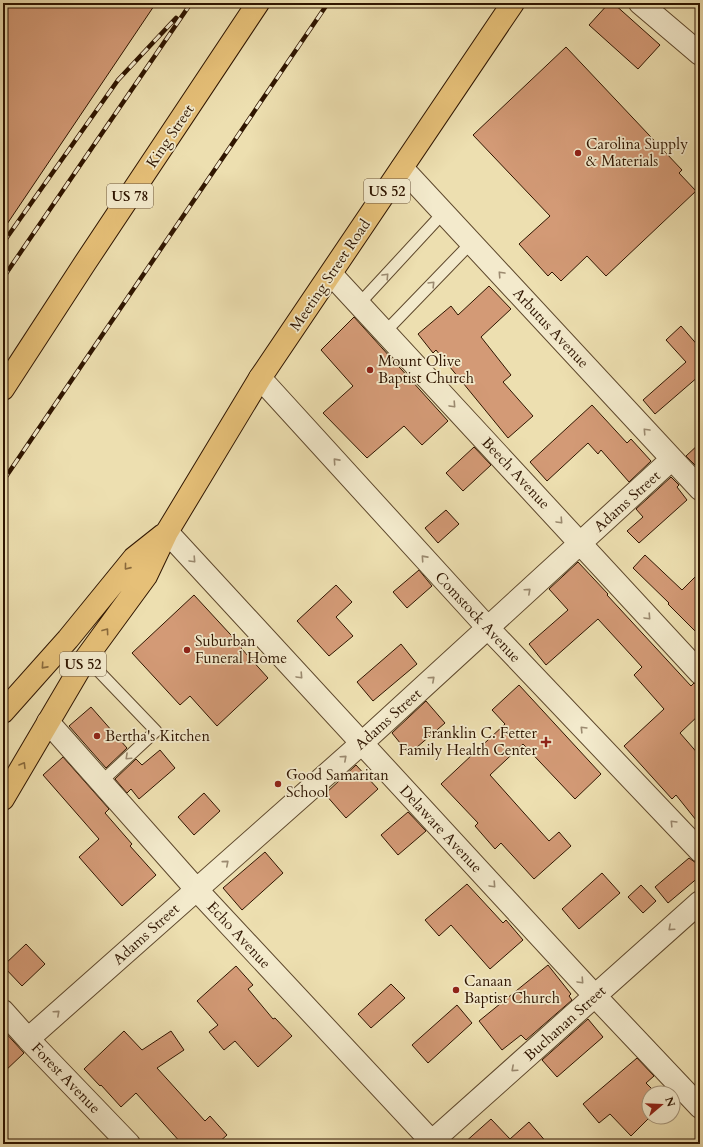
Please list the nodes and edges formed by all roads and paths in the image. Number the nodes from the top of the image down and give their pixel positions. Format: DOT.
graph roads {
  1 [pos="258,3"];
  2 [pos="514,3"];
  3 [pos="640,3"];
  4 [pos="700,54"];
  5 [pos="402,168"];
  6 [pos="444,212"];
  7 [pos="472,242"];
  8 [pos="331,274"];
  9 [pos="359,304"];
  10 [pos="385,332"];
  11 [pos="260,378"];
  12 [pos="3,389"];
  13 [pos="672,459"];
  14 [pos="700,489"];
  15 [pos="167,532"];
  16 [pos="580,544"];
  17 [pos="488,628"];
  18 [pos="86,658"];
  19 [pos="700,673"];
  20 [pos="3,712"];
  21 [pos="48,722"];
  22 [pos="362,743"];
  23 [pos="101,782"];
  24 [pos="3,799"];
  25 [pos="700,851"];
  26 [pos="196,889"];
  27 [pos="700,902"];
  28 [pos="596,996"];
  29 [pos="3,1011"];
  30 [pos="28,1039"];
  31 [pos="700,1107"];
  32 [pos="432,1143"];
  33 [pos="129,1144"];
  1 -- 12 [label="main road, King Street / US 78"];
  2 -- 5 [label="main road, Meeting Street Road / US 52"];
  3 -- 4 [label="street"];
  5 -- 6 [label="street, Arbutus Avenue"];
  5 -- 8 [label="main road, Meeting Street Road / US 52"];
  6 -- 7 [label="street, Arbutus Avenue"];
  9 -- 6 [label="lane, one-way"];
  10 -- 7 [label="lane, one-way"];
  13 -- 7 [label="street, Arbutus Avenue, one-way"];
  8 -- 9 [label="street, Beech Avenue"];
  8 -- 11 [label="main road, Meeting Street Road / US 52"];
  9 -- 10 [label="street, Beech Avenue"];
  10 -- 16 [label="street, Beech Avenue, one-way"];
  11 -- 15 [label="main road, Meeting Street Road / US 52"];
  17 -- 11 [label="street, Comstock Avenue, one-way"];
  13 -- 14 [label="street, Arbutus Avenue"];
  13 -- 16 [label="street, Adams Street"];
  18 -- 15 [label="main road, Meeting Street Road / US 52, one-way"];
  15 -- 20 [label="main road, Meeting Street Road / US 52, one-way"];
  15 -- 22 [label="street, Delaware Avenue, one-way"];
  17 -- 16 [label="street, Adams Street, one-way"];
  16 -- 19 [label="street, Beech Avenue, one-way"];
  22 -- 17 [label="street, Adams Street, one-way"];
  25 -- 17 [label="street, Comstock Avenue, one-way"];
  18 -- 21 [label="main road, Meeting Street Road / US 52"];
  18 -- 23 [label="lane, one-way"];
  21 -- 23 [label="street, Echo Avenue"];
  24 -- 21 [label="main road, Meeting Street Road / US 52, one-way"];
  26 -- 22 [label="street, Adams Street, one-way"];
  22 -- 28 [label="street, Delaware Avenue, one-way"];
  23 -- 26 [label="street, Echo Avenue"];
  30 -- 26 [label="street, Adams Street, one-way"];
  26 -- 32 [label="street, Echo Avenue"];
  27 -- 28 [label="street, Buchanan Street, one-way"];
  28 -- 31 [label="street, Delaware Avenue"];
  28 -- 32 [label="street, Buchanan Street, one-way"];
  29 -- 30 [label="street, Forest Avenue"];
  30 -- 33 [label="street, Forest Avenue"];
}
